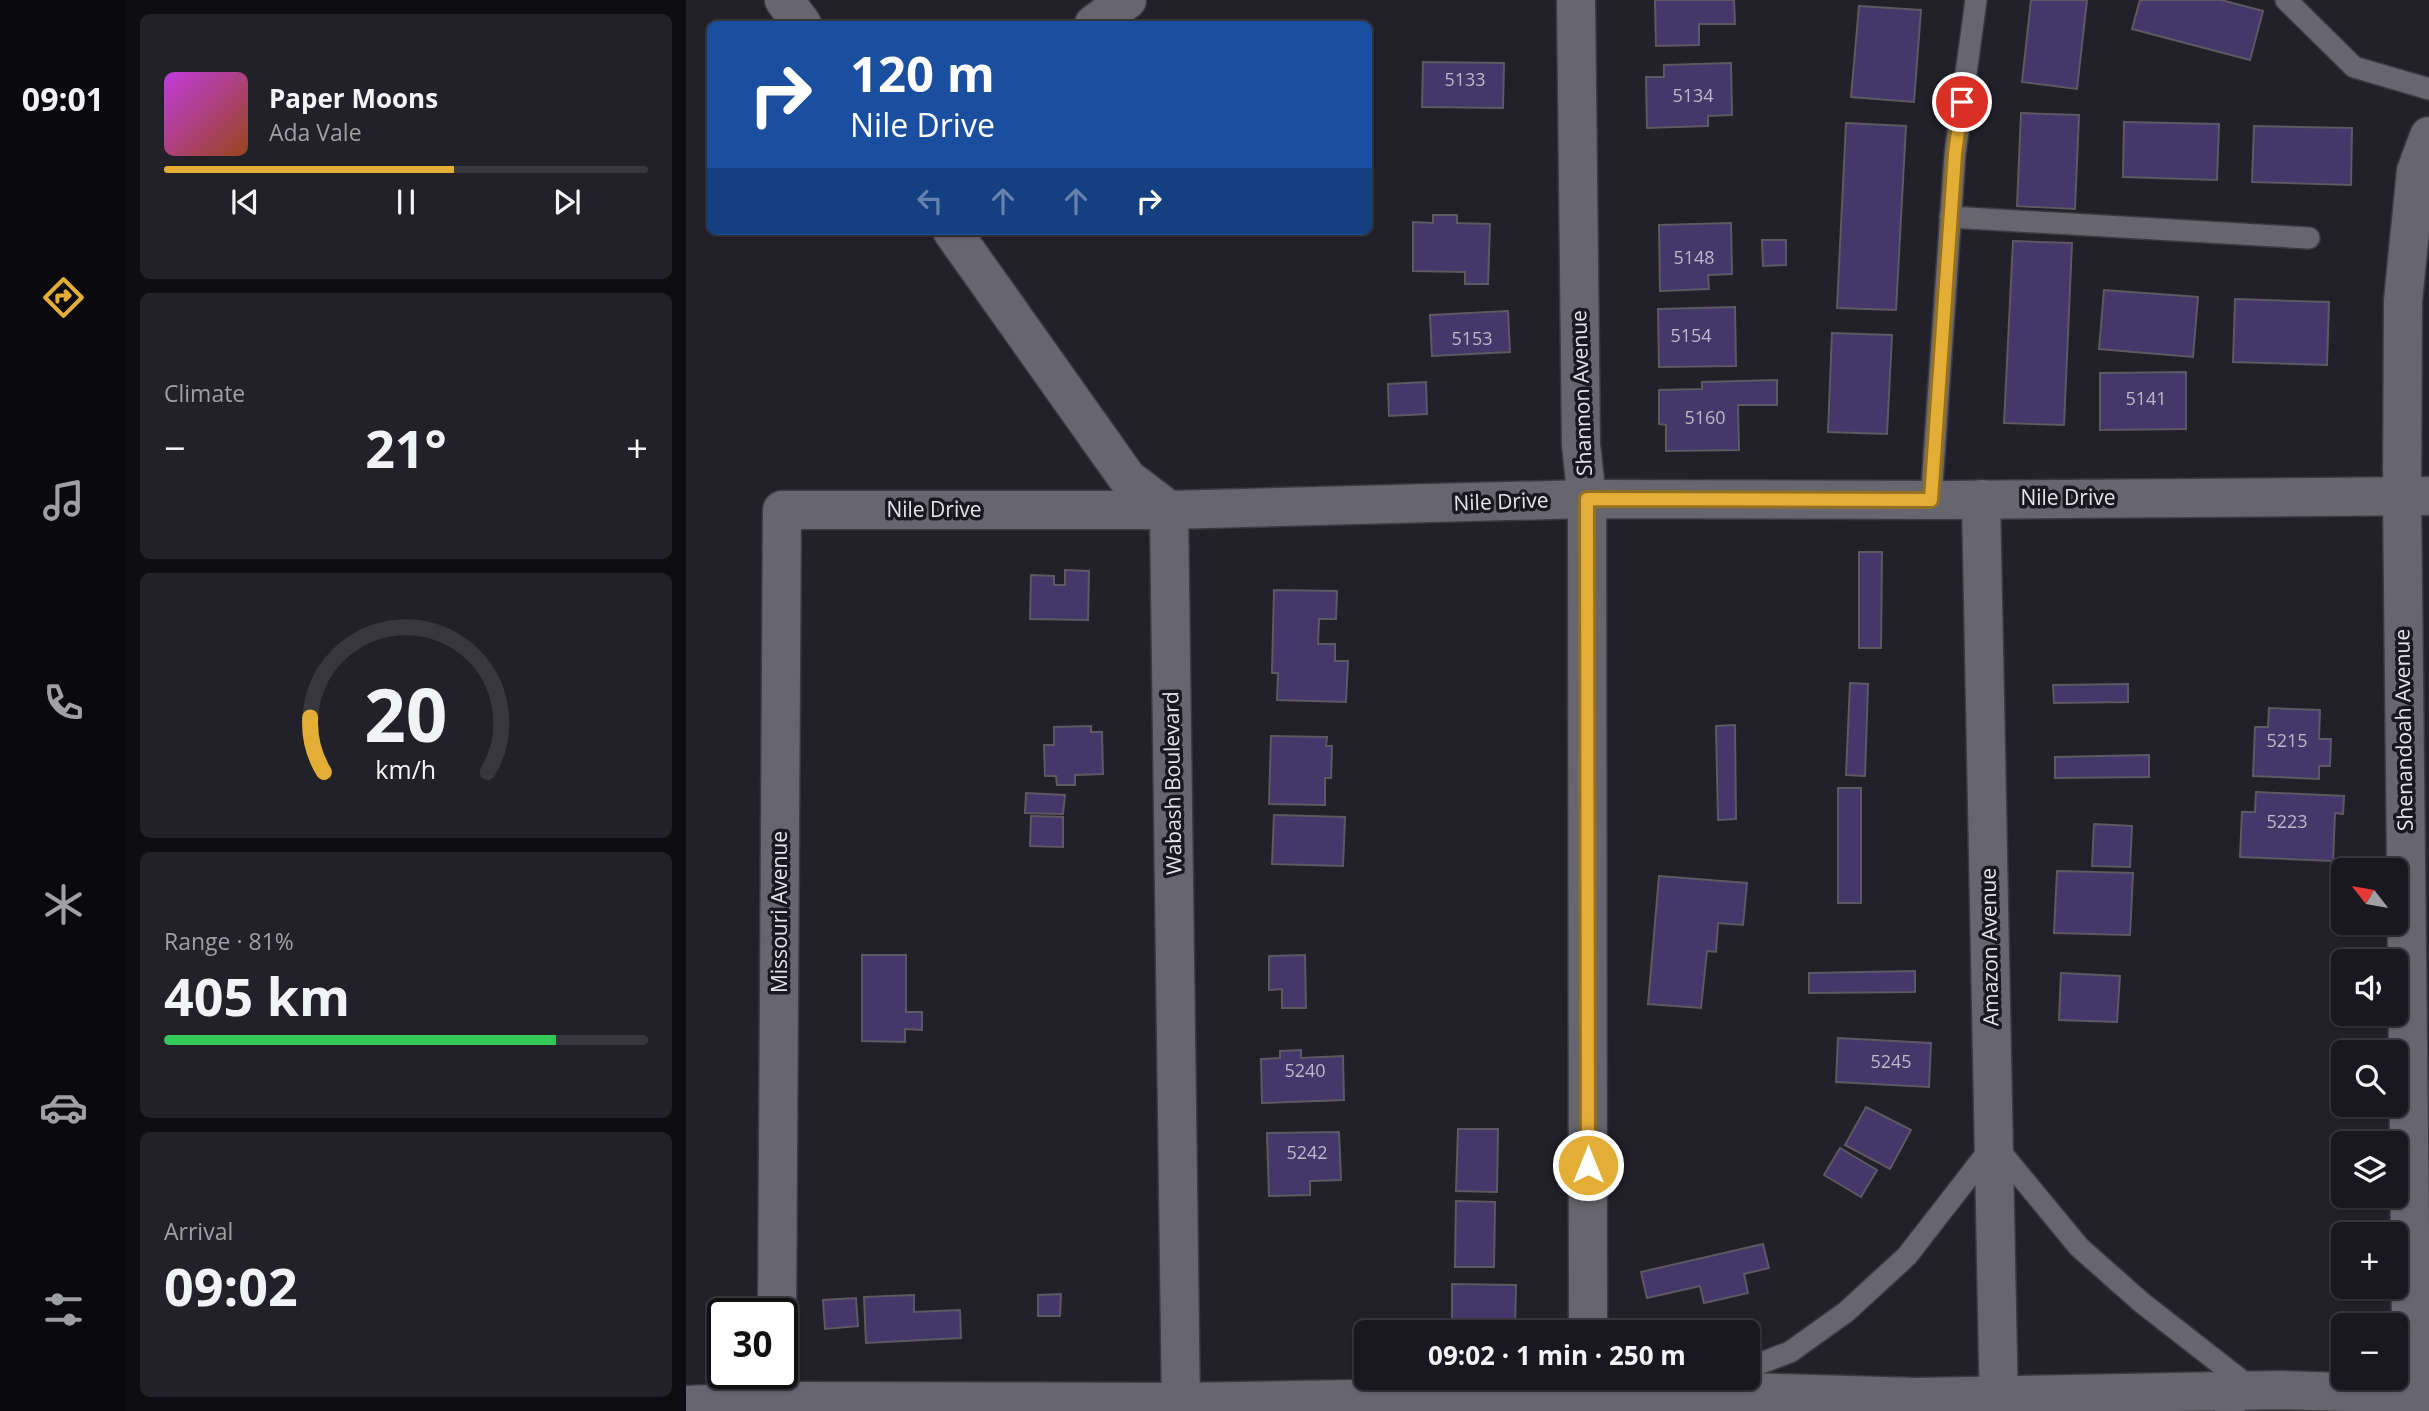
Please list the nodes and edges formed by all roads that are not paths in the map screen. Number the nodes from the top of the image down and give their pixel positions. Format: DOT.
graph roads {
  1 [pos="784,0"];
  2 [pos="1127,0"];
  3 [pos="1576,0"];
  4 [pos="1976,0"];
  5 [pos="2286,0"];
  6 [pos="800,21"];
  7 [pos="1098,21"];
  8 [pos="2429,89"];
  9 [pos="2429,136"];
  10 [pos="1950,217"];
  11 [pos="955,235"];
  12 [pos="2309,238"];
  13 [pos="2415,496"];
  14 [pos="1587,499"];
  15 [pos="1981,499"];
  16 [pos="1931,500"];
  17 [pos="782,510"];
  18 [pos="1169,510"];
  19 [pos="1994,1144"];
  20 [pos="776,1298"];
  21 [pos="1588,1320"];
  22 [pos="1760,1363"];
  23 [pos="1692,1390"];
  24 [pos="1684,1393"];
  25 [pos="1592,1394"];
  26 [pos="776,1395"];
  27 [pos="2240,1401"];
  28 [pos="2412,1402"];
  29 [pos="1999,1403"];
  30 [pos="686,1405"];
  31 [pos="1181,1407"];
  32 [pos="1742,1411"];
  1 -- 6 [label="street"];
  2 -- 7 [label="street"];
  3 -- 14 [label="street, Shannon Avenue"];
  4 -- 10 [label="lane"];
  5 -- 8 [label="lane"];
  9 -- 13 [label="street, Shenandoah Avenue"];
  10 -- 12 [label="lane"];
  10 -- 16 [label="lane"];
  11 -- 18 [label="street"];
  13 -- 15 [label="street, Nile Drive"];
  13 -- 28 [label="street, Shenandoah Avenue"];
  14 -- 16 [label="street, Nile Drive"];
  14 -- 18 [label="street, Nile Drive"];
  14 -- 21 [label="street, Shannon Avenue"];
  15 -- 16 [label="street, Nile Drive"];
  15 -- 19 [label="street, Amazon Avenue"];
  17 -- 18 [label="street, Nile Drive"];
  17 -- 20 [label="street, Missouri Avenue"];
  18 -- 31 [label="street, Wabash Boulevard"];
  19 -- 22 [label="lane"];
  19 -- 27 [label="lane"];
  19 -- 29 [label="street, Amazon Avenue"];
  23 -- 24 [label="lane"];
  24 -- 25 [label="street"];
  24 -- 29 [label="street"];
  24 -- 32 [label="lane"];
  25 -- 31 [label="street"];
  26 -- 30 [label="street"];
  26 -- 31 [label="street"];
  27 -- 28 [label="street"];
  27 -- 29 [label="street"];
}
